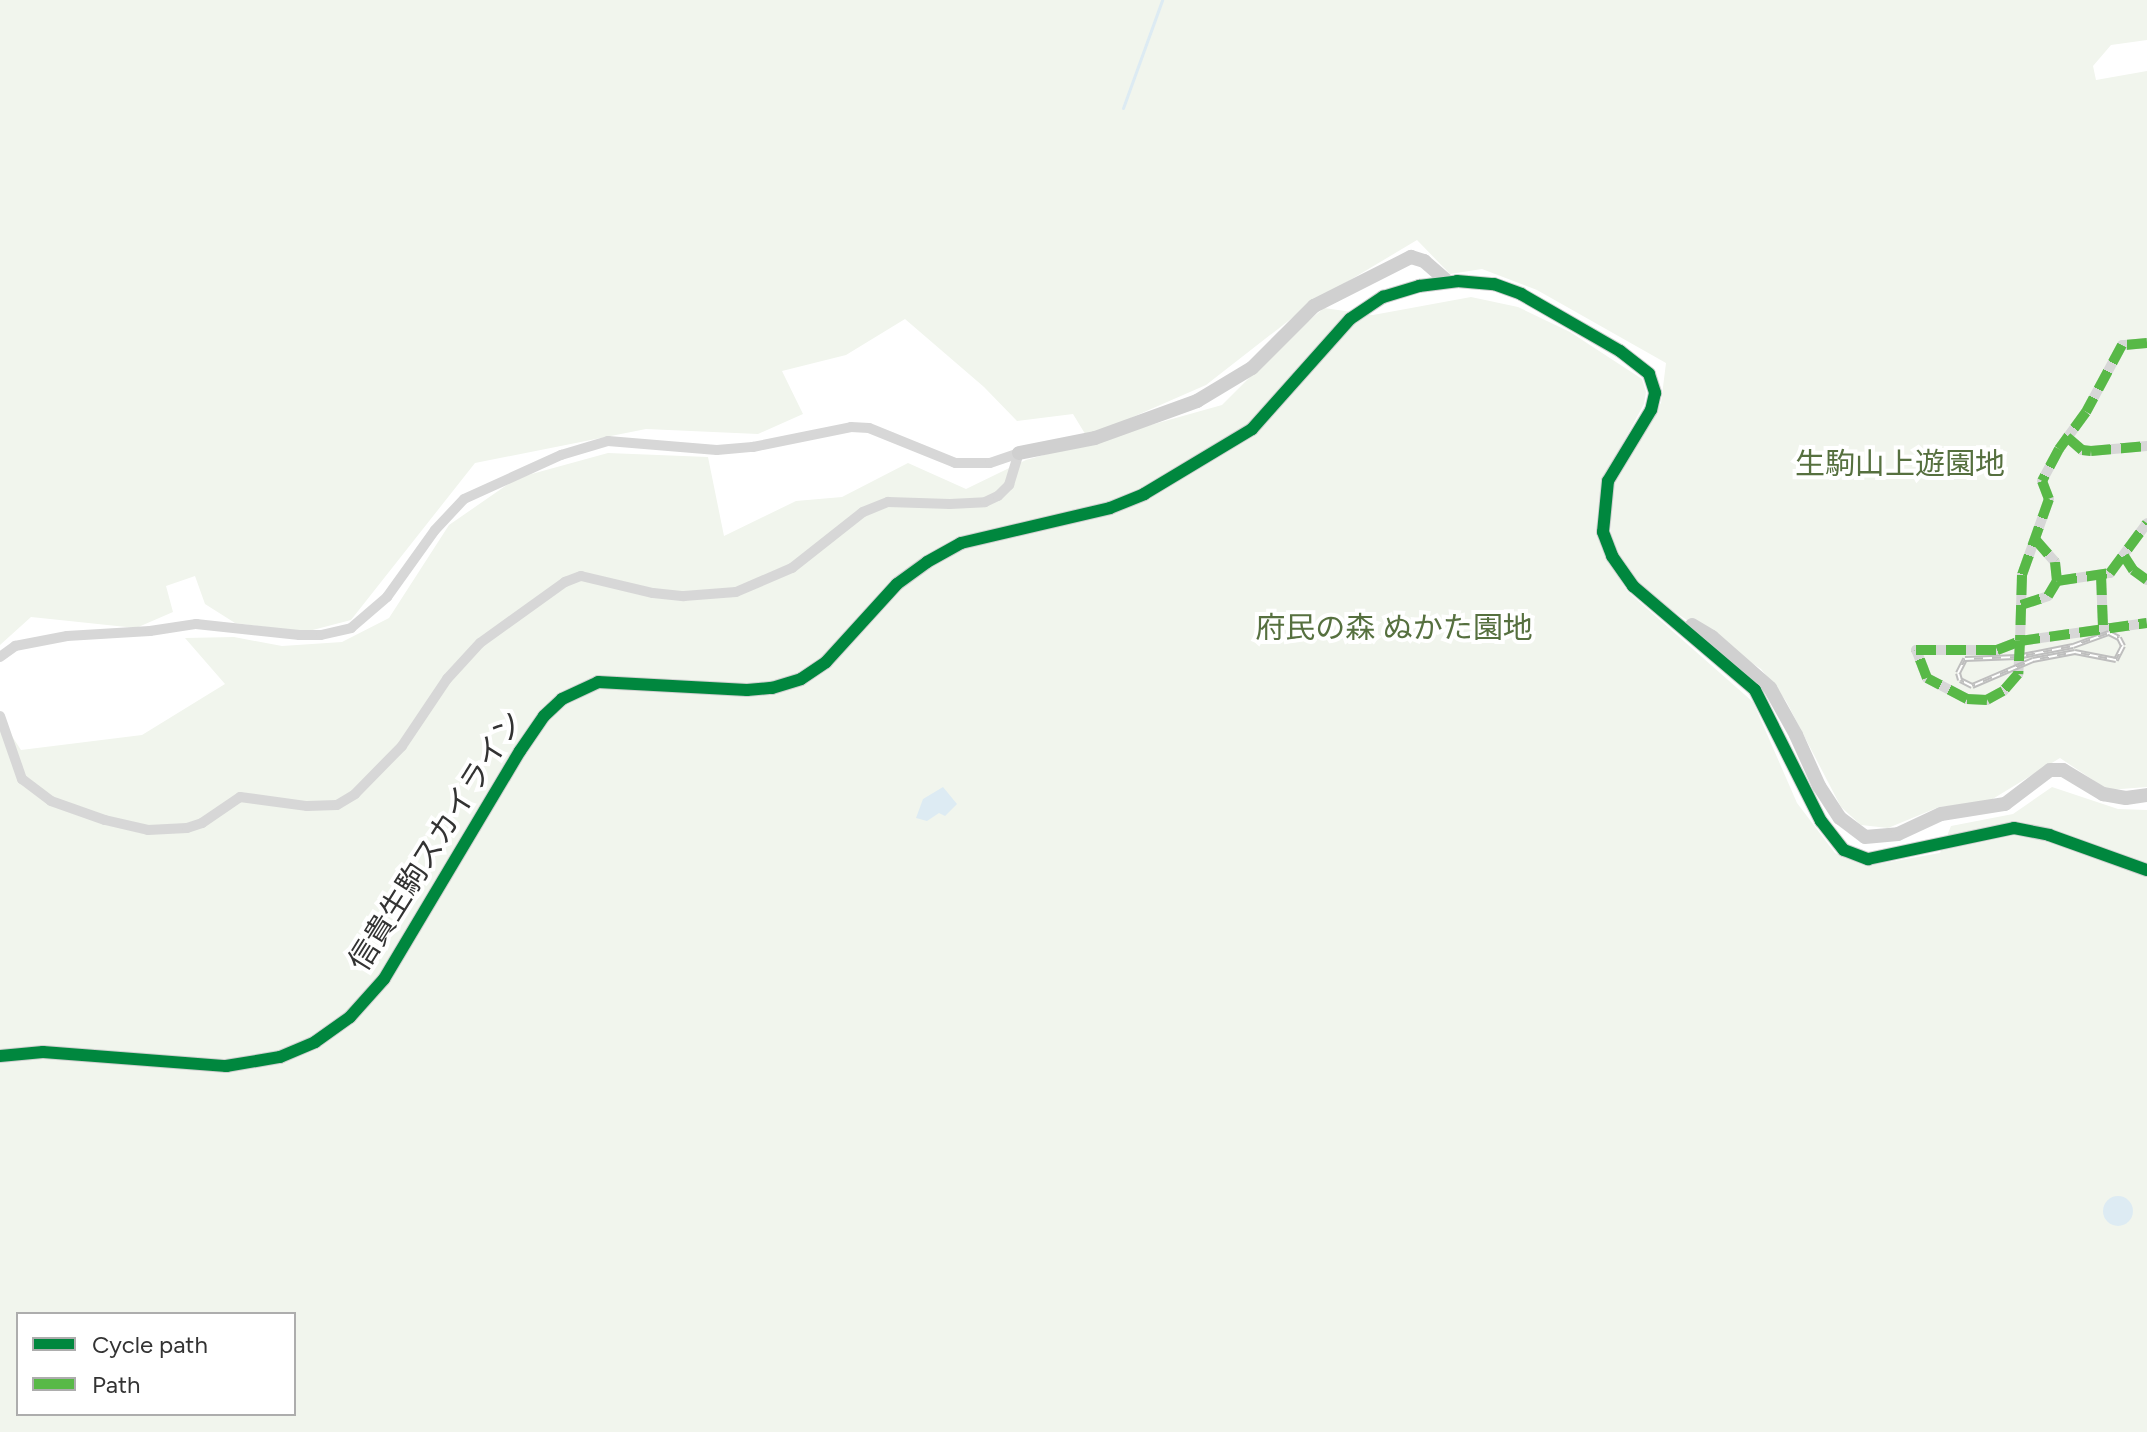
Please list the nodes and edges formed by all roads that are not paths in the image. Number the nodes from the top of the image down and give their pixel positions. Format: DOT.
graph roads {
  1 [pos="1448,282"];
  2 [pos="2147,343"];
  3 [pos="2067,437"];
  4 [pos="2147,446"];
  5 [pos="1019,453"];
  6 [pos="2146,526"];
  7 [pos="2035,539"];
  8 [pos="2124,556"];
  9 [pos="2101,575"];
  10 [pos="2147,580"];
  11 [pos="2057,581"];
  12 [pos="2021,605"];
  13 [pos="1680,623"];
  14 [pos="2147,623"];
  15 [pos="2103,627"];
  16 [pos="2020,641"];
  17 [pos="0,657"];
  18 [pos="0,716"];
  19 [pos="2147,795"];
  20 [pos="2147,870"];
  21 [pos="0,1056"];
  1 -- 5 [label="street"];
  1 -- 13 [label="street, 信貴生駒スカイライン"];
  1 -- 21 [label="street, 信貴生駒スカイライン"];
  2 -- 3 [label="street"];
  3 -- 4 [label="street"];
  3 -- 7 [label="street"];
  5 -- 17 [label="street"];
  5 -- 18 [label="street"];
  6 -- 8 [label="street"];
  7 -- 11 [label="street"];
  7 -- 12 [label="street"];
  8 -- 9 [label="street"];
  8 -- 10 [label="street"];
  9 -- 11 [label="street"];
  9 -- 15 [label="street"];
  11 -- 12 [label="street"];
  12 -- 16 [label="street"];
  13 -- 19 [label="street"];
  13 -- 20 [label="street, 信貴生駒スカイライン"];
  14 -- 15 [label="street"];
  15 -- 16 [label="street"];
  16 -- 16 [label="street"];
}
